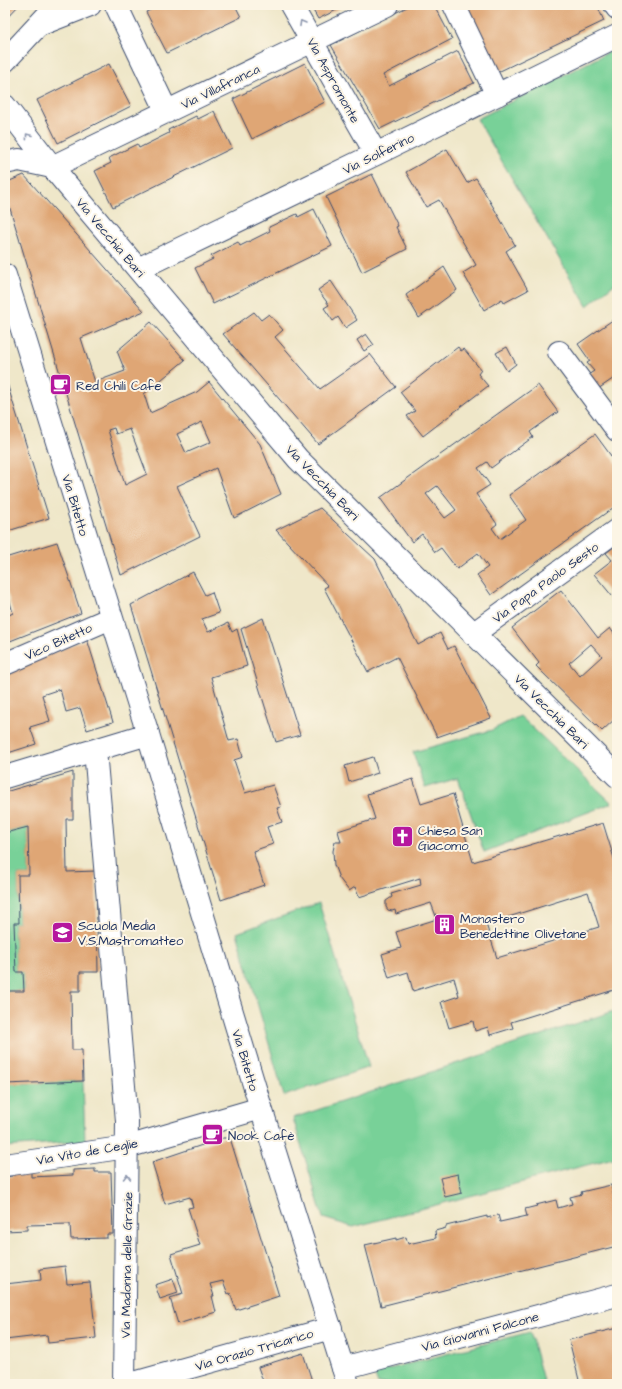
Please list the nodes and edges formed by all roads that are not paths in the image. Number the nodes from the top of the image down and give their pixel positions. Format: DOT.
graph roads {
  1 [pos="57,5"];
  2 [pos="90,5"];
  3 [pos="116,5"];
  4 [pos="292,5"];
  5 [pos="387,5"];
  6 [pos="454,5"];
  7 [pos="616,5"];
  8 [pos="617,8"];
  9 [pos="39,25"];
  10 [pos="617,36"];
  11 [pos="313,42"];
  12 [pos="5,61"];
  13 [pos="497,94"];
  14 [pos="5,106"];
  15 [pos="167,112"];
  16 [pos="376,154"];
  17 [pos="5,163"];
  18 [pos="52,167"];
  19 [pos="138,269"];
  20 [pos="5,275"];
  21 [pos="559,352"];
  22 [pos="617,430"];
  23 [pos="617,530"];
  24 [pos="111,618"];
  25 [pos="473,634"];
  26 [pos="5,664"];
  27 [pos="148,734"];
  28 [pos="95,750"];
  29 [pos="617,776"];
  30 [pos="5,777"];
  31 [pos="261,1108"];
  32 [pos="127,1147"];
  33 [pos="5,1165"];
  34 [pos="617,1295"];
  35 [pos="331,1328"];
  36 [pos="346,1376"];
  37 [pos="124,1384"];
  38 [pos="130,1384"];
  1 -- 9 [label="street"];
  2 -- 9 [label="street"];
  3 -- 15 [label="street"];
  11 -- 4 [label="street, Via Aspromonte, one-way"];
  5 -- 11 [label="street, Via Villafranca"];
  6 -- 13 [label="street"];
  7 -- 8 [label="street"];
  9 -- 12 [label="street"];
  10 -- 13 [label="street, Via Solferino"];
  11 -- 15 [label="street, Via Villafranca"];
  11 -- 16 [label="street, Via Aspromonte"];
  13 -- 16 [label="street, Via Solferino"];
  18 -- 14 [label="street, Via Vecchia Bari, one-way"];
  15 -- 18 [label="street, Via Villafranca"];
  16 -- 19 [label="street, Via Solferino"];
  17 -- 18 [label="street"];
  18 -- 19 [label="street, Via Vecchia Bari"];
  19 -- 25 [label="street, Via Vecchia Bari"];
  20 -- 24 [label="street, Via Bitetto"];
  21 -- 22 [label="street"];
  23 -- 25 [label="street, Via Papa Paolo Sesto"];
  24 -- 26 [label="street, Vico Bitetto"];
  24 -- 27 [label="street, Via Bitetto"];
  25 -- 29 [label="street, Via Vecchia Bari"];
  27 -- 28 [label="street"];
  27 -- 31 [label="street, Via Bitetto"];
  28 -- 30 [label="street"];
  28 -- 32 [label="street, Via Madonna delle Grazie"];
  31 -- 32 [label="street, Via Vito de Ceglie"];
  31 -- 35 [label="street, Via Bitetto"];
  32 -- 33 [label="street, Via Vito de Ceglie"];
  37 -- 32 [label="street, Via Madonna delle Grazie, one-way"];
  34 -- 36 [label="street, Via Giovanni Falcone"];
  35 -- 36 [label="street, Via Bitetto"];
  35 -- 38 [label="street, Via Orazio Tricarico"];
}
